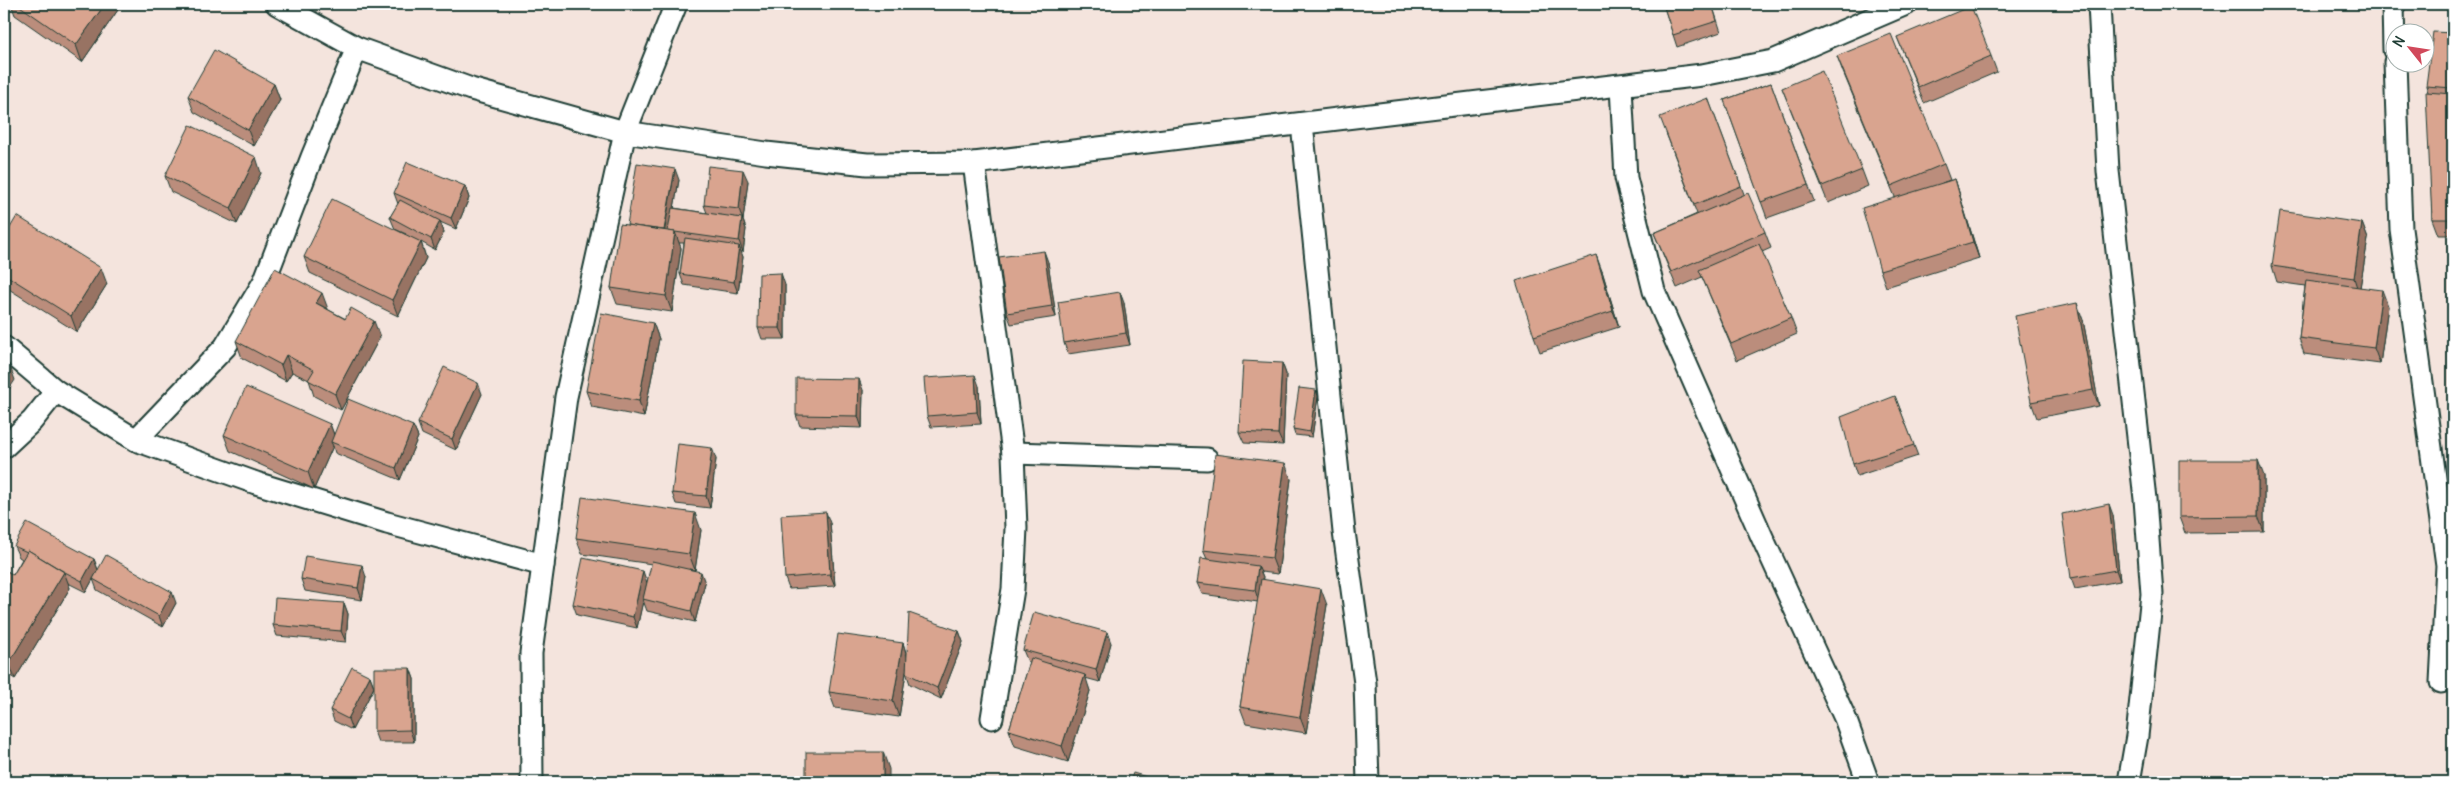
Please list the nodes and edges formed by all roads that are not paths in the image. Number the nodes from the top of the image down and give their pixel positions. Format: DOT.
graph roads {
  1 [pos="277,4"];
  2 [pos="676,4"];
  3 [pos="1906,4"];
  4 [pos="2098,4"];
  5 [pos="2393,4"];
  6 [pos="1879,9"];
  7 [pos="2393,22"];
  8 [pos="357,48"];
  9 [pos="2395,72"];
  10 [pos="1620,87"];
  11 [pos="1302,124"];
  12 [pos="626,132"];
  13 [pos="974,163"];
  14 [pos="4,347"];
  15 [pos="56,390"];
  16 [pos="136,440"];
  17 [pos="4,447"];
  18 [pos="1013,453"];
  19 [pos="1207,459"];
  20 [pos="543,565"];
  21 [pos="2441,682"];
  22 [pos="992,718"];
  23 [pos="532,782"];
  24 [pos="1368,782"];
  25 [pos="1868,782"];
  26 [pos="2129,782"];
  1 -- 8 [label="street"];
  2 -- 12 [label="street"];
  3 -- 6 [label="street"];
  4 -- 26 [label="street"];
  5 -- 7 [label="street"];
  6 -- 10 [label="street"];
  8 -- 12 [label="street"];
  8 -- 16 [label="street"];
  9 -- 21 [label="street"];
  10 -- 11 [label="street"];
  10 -- 25 [label="street"];
  11 -- 13 [label="street"];
  11 -- 24 [label="street"];
  12 -- 13 [label="street"];
  12 -- 20 [label="street"];
  13 -- 18 [label="street"];
  14 -- 15 [label="street"];
  15 -- 16 [label="street"];
  15 -- 17 [label="street"];
  16 -- 20 [label="street"];
  18 -- 19 [label="street"];
  18 -- 22 [label="street"];
  20 -- 23 [label="street"];
}
